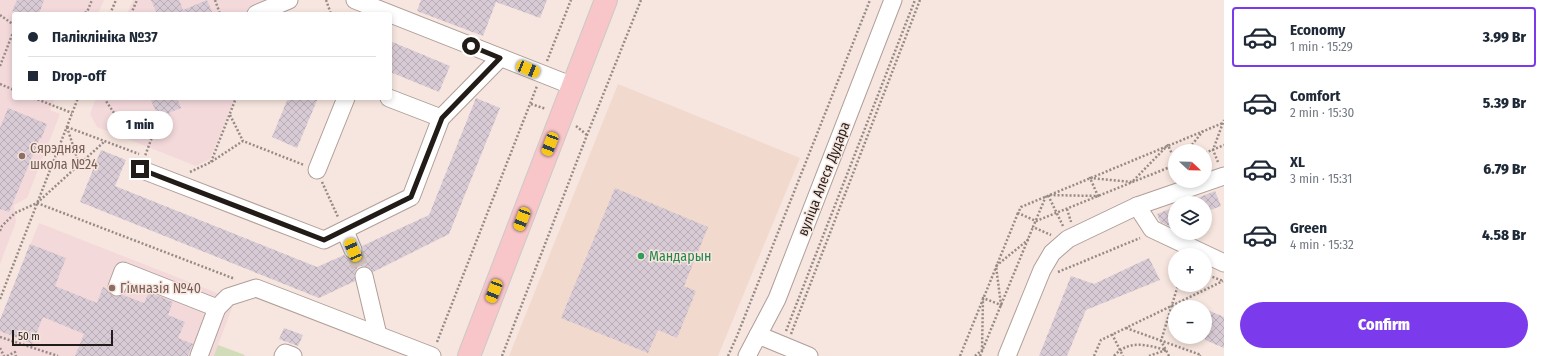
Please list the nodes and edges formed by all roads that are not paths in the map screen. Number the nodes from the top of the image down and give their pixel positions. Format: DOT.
graph roads {
  1 [pos="289,0"];
  2 [pos="355,0"];
  3 [pos="606,0"];
  4 [pos="893,0"];
  5 [pos="261,12"];
  6 [pos="385,12"];
  7 [pos="392,15"];
  8 [pos="500,58"];
  9 [pos="573,86"];
  10 [pos="392,99"];
  11 [pos="345,100"];
  12 [pos="442,118"];
  13 [pos="142,163"];
  14 [pos="317,170"];
  15 [pos="1223,176"];
  16 [pos="1137,206"];
  17 [pos="344,230"];
  18 [pos="353,250"];
  19 [pos="1224,263"];
  20 [pos="364,276"];
  21 [pos="116,287"];
  22 [pos="217,308"];
  23 [pos="378,335"];
  24 [pos="758,336"];
  25 [pos="793,351"];
  26 [pos="413,352"];
  27 [pos="199,356"];
  28 [pos="283,356"];
  29 [pos="293,356"];
  30 [pos="432,356"];
  31 [pos="469,356"];
  32 [pos="747,356"];
  33 [pos="1007,356"];
  1 -- 5 [label="street"];
  2 -- 6 [label="street"];
  3 -- 9 [label="main road"];
  4 -- 24 [label="street, вуліца Алеся Дудара"];
  7 -- 8 [label="street"];
  8 -- 9 [label="street"];
  8 -- 12 [label="street"];
  9 -- 31 [label="main road"];
  10 -- 12 [label="street"];
  11 -- 14 [label="street"];
  12 -- 17 [label="street"];
  13 -- 17 [label="street"];
  15 -- 16 [label="street"];
  16 -- 19 [label="street"];
  16 -- 33 [label="street"];
  17 -- 18 [label="street"];
  20 -- 23 [label="street"];
  21 -- 22 [label="street"];
  22 -- 23 [label="street"];
  22 -- 27 [label="street"];
  23 -- 26 [label="street"];
  24 -- 25 [label="street"];
  24 -- 32 [label="street, вуліца Алеся Дудара"];
  26 -- 30 [label="street"];
  28 -- 29 [label="street"];
}
